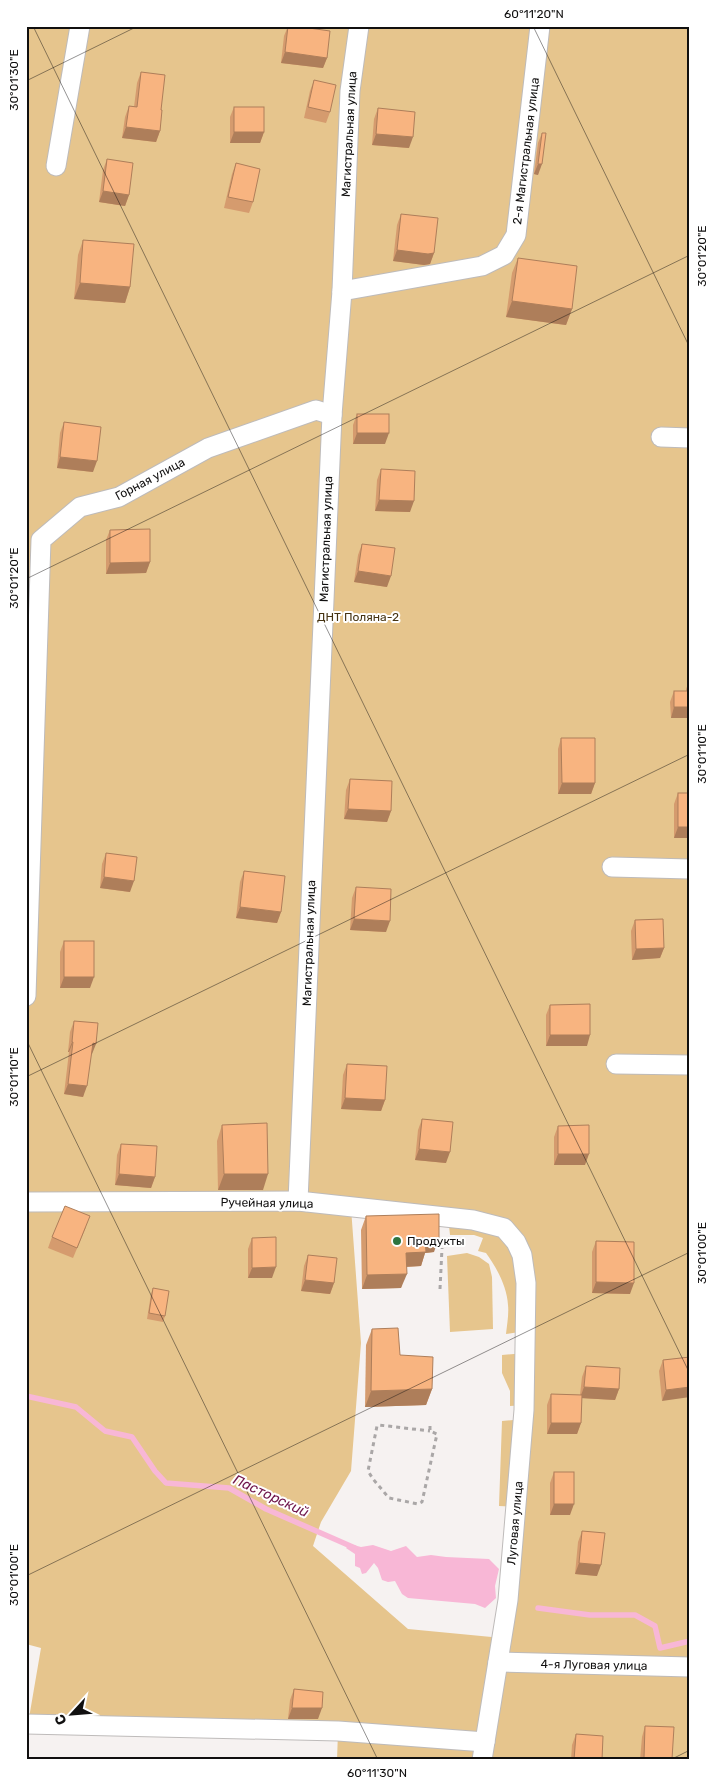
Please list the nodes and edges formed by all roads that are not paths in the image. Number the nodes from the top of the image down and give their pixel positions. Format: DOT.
graph roads {
  1 [pos="80,26"];
  2 [pos="359,26"];
  3 [pos="540,26"];
  4 [pos="56,166"];
  5 [pos="342,291"];
  6 [pos="332,415"];
  7 [pos="661,437"];
  8 [pos="690,438"];
  9 [pos="612,867"];
  10 [pos="690,869"];
  11 [pos="28,881"];
  12 [pos="26,996"];
  13 [pos="616,1064"];
  14 [pos="690,1065"];
  15 [pos="26,1202"];
  16 [pos="298,1202"];
  17 [pos="526,1283"];
  18 [pos="498,1662"];
  19 [pos="690,1667"];
  20 [pos="26,1724"];
  21 [pos="483,1751"];
  1 -- 4 [label="street"];
  2 -- 5 [label="street, Магистральная улица"];
  3 -- 5 [label="street, 2-я Магистральная улица"];
  5 -- 6 [label="street, Магистральная улица"];
  6 -- 11 [label="street, Горная улица"];
  6 -- 16 [label="street, Магистральная улица"];
  7 -- 8 [label="street"];
  9 -- 10 [label="street"];
  11 -- 12 [label="street, Горная улица"];
  13 -- 14 [label="street"];
  15 -- 16 [label="street, Ручейная улица"];
  16 -- 17 [label="street, Ручейная улица"];
  17 -- 18 [label="street, Луговая улица"];
  18 -- 19 [label="street, 4-я Луговая улица"];
  18 -- 21 [label="street, Луговая улица"];
  20 -- 21 [label="street"];
}
